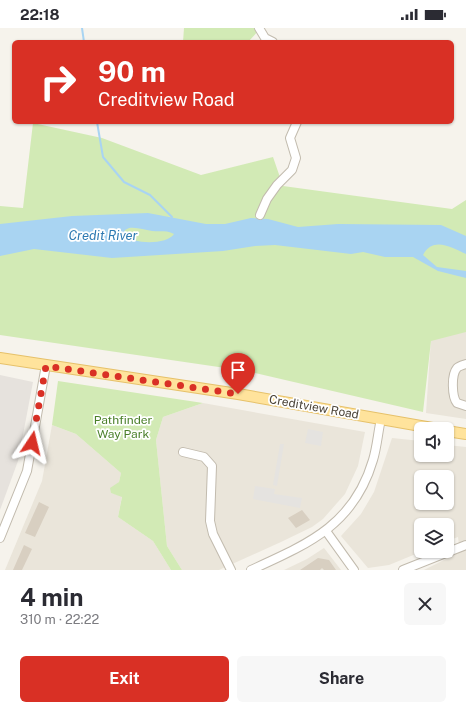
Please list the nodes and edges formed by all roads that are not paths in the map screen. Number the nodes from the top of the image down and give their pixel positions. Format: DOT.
graph roads {
  1 [pos="258,28"];
  2 [pos="269,40"];
  3 [pos="296,124"];
  4 [pos="260,215"];
  5 [pos="0,358"];
  6 [pos="466,364"];
  7 [pos="46,366"];
  8 [pos="466,406"];
  9 [pos="381,419"];
  10 [pos="414,425"];
  11 [pos="454,432"];
  12 [pos="466,434"];
  13 [pos="183,452"];
  14 [pos="1,528"];
  15 [pos="326,532"];
  16 [pos="0,538"];
  17 [pos="466,545"];
  18 [pos="231,570"];
  19 [pos="251,570"];
  20 [pos="354,570"];
  21 [pos="403,570"];
  1 -- 2 [label="street"];
  3 -- 4 [label="street"];
  5 -- 7 [label="main road, Creditview Road"];
  6 -- 8 [label="street"];
  7 -- 9 [label="main road, Creditview Road"];
  7 -- 14 [label="street"];
  9 -- 10 [label="main road, Creditview Road"];
  9 -- 15 [label="street"];
  11 -- 12 [label="main road"];
  13 -- 18 [label="street"];
  14 -- 16 [label="street"];
  15 -- 19 [label="street"];
  15 -- 20 [label="street"];
  17 -- 21 [label="street"];
}
